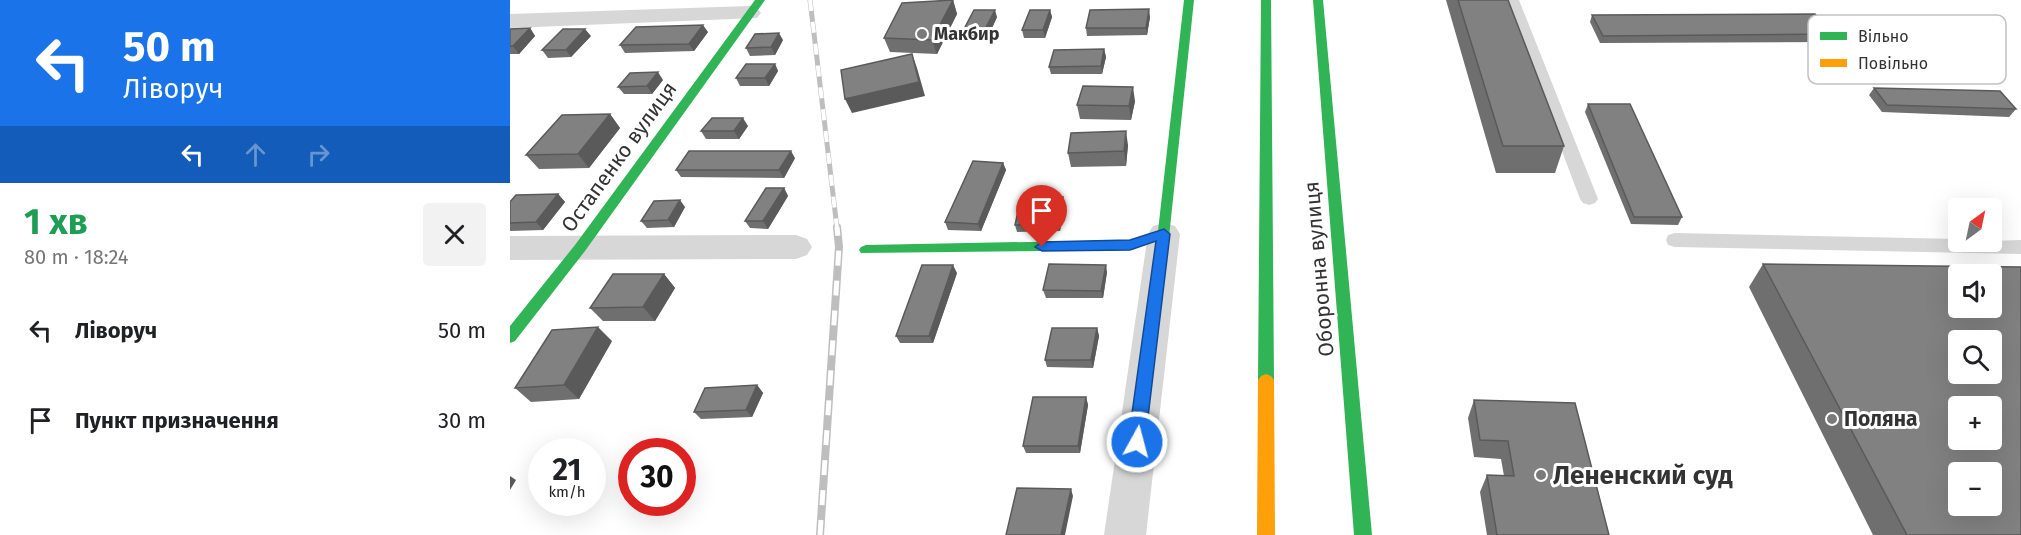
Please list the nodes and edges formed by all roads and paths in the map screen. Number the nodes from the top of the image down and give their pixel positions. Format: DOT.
graph roads {
  1 [pos="514,0"];
  2 [pos="1189,0"];
  3 [pos="1266,0"];
  4 [pos="1318,0"];
  5 [pos="1512,0"];
  6 [pos="510,4"];
  7 [pos="755,7"];
  8 [pos="510,21"];
  9 [pos="1589,199"];
  10 [pos="1164,234"];
  11 [pos="1675,240"];
  12 [pos="796,247"];
  13 [pos="2021,247"];
  14 [pos="510,248"];
  15 [pos="580,248"];
  16 [pos="866,250"];
  17 [pos="510,337"];
  18 [pos="1125,535"];
  19 [pos="1266,535"];
  20 [pos="1363,535"];
  1 -- 6 [label="street"];
  2 -- 10 [label="main road"];
  3 -- 19 [label="main road"];
  4 -- 20 [label="main road, Оборонна вулиця"];
  5 -- 9 [label="lane"];
  7 -- 8 [label="street"];
  7 -- 15 [label="main road, Остапенко вулиця"];
  10 -- 16 [label="main road"];
  10 -- 18 [label="street"];
  11 -- 13 [label="lane"];
  12 -- 15 [label="street"];
  14 -- 15 [label="street"];
  15 -- 17 [label="main road, Остапенко вулиця"];
}
